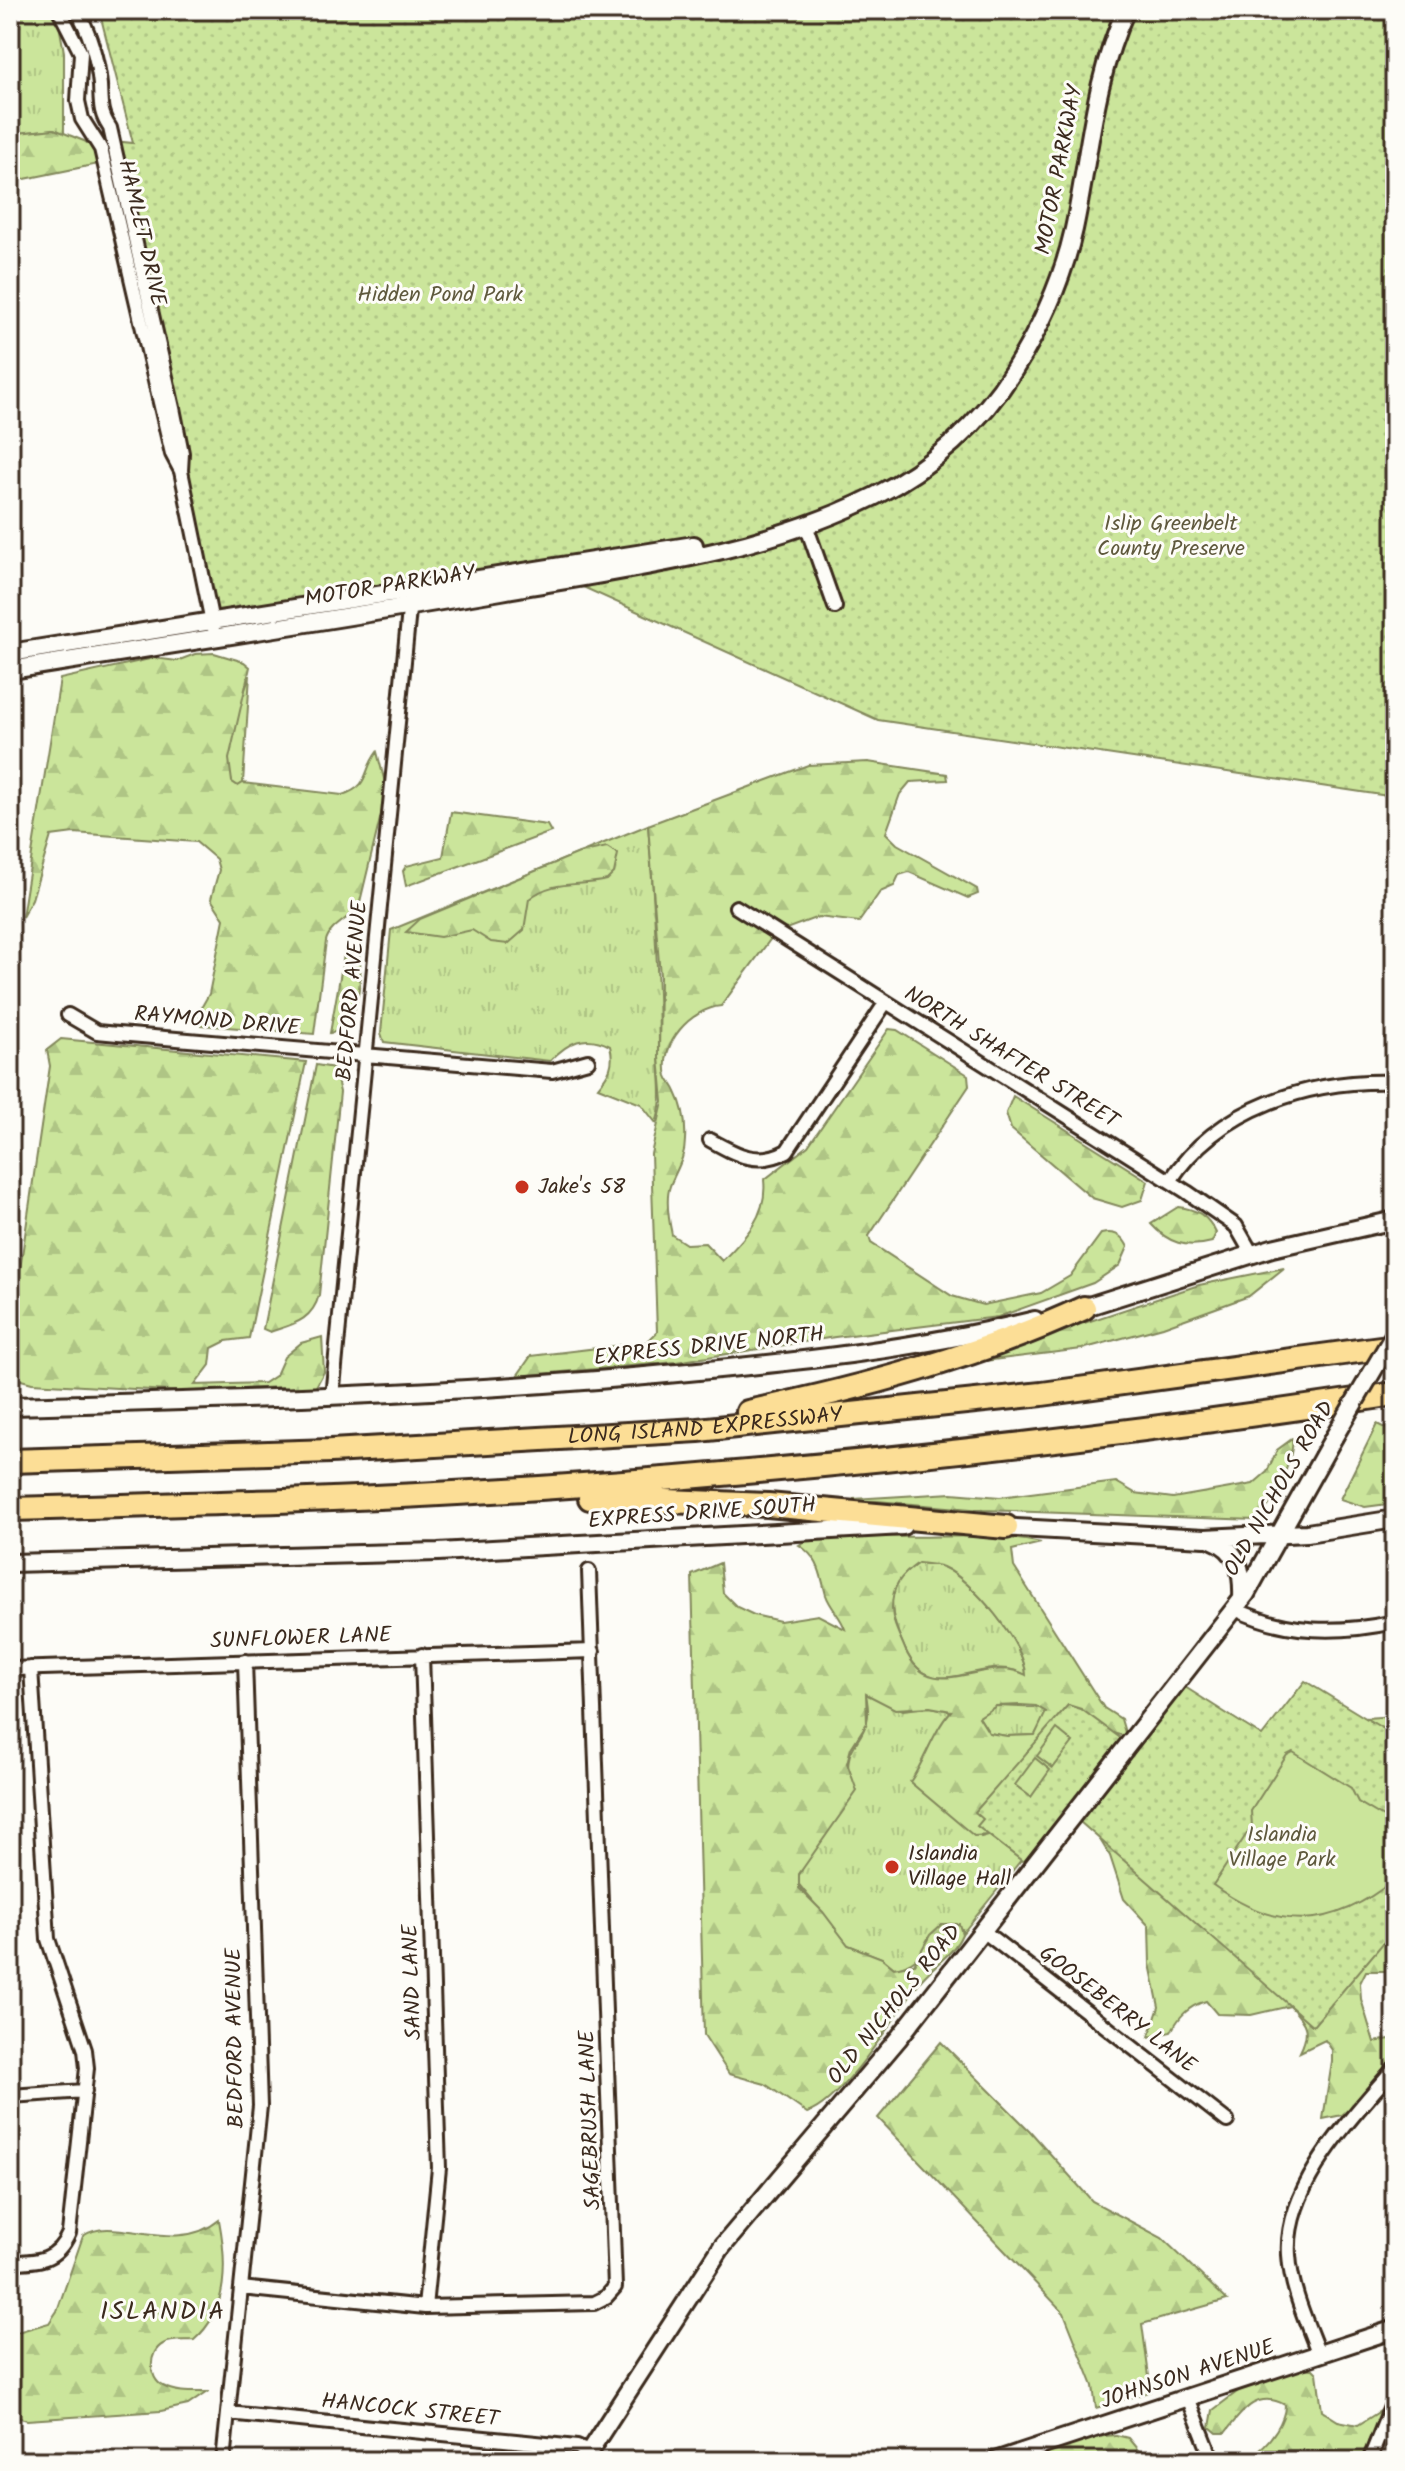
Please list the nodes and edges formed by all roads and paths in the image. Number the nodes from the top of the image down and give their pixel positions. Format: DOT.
graph roads {
  1 [pos="59,10"];
  2 [pos="76,10"];
  3 [pos="1126,10"];
  4 [pos="100,86"];
  5 [pos="81,87"];
  6 [pos="110,128"];
  7 [pos="90,133"];
  8 [pos="181,471"];
  9 [pos="806,525"];
  10 [pos="409,598"];
  11 [pos="835,607"];
  12 [pos="214,629"];
  13 [pos="10,653"];
  14 [pos="10,670"];
  15 [pos="736,907"];
  16 [pos="886,1002"];
  17 [pos="68,1015"];
  18 [pos="368,1055"];
  19 [pos="588,1061"];
  20 [pos="1395,1082"];
  21 [pos="710,1140"];
  22 [pos="1170,1181"];
  23 [pos="1395,1220"];
  24 [pos="1252,1254"];
  25 [pos="1084,1308"];
  26 [pos="1395,1333"];
  27 [pos="1395,1346"];
  28 [pos="1395,1394"];
  29 [pos="332,1397"];
  30 [pos="10,1406"];
  31 [pos="698,1430"];
  32 [pos="10,1461"];
  33 [pos="490,1491"];
  34 [pos="10,1509"];
  35 [pos="1395,1519"];
  36 [pos="1006,1527"];
  37 [pos="1281,1535"];
  38 [pos="1205,1538"];
  39 [pos="10,1563"];
  40 [pos="589,1571"];
  41 [pos="1239,1604"];
  42 [pos="1395,1622"];
  43 [pos="593,1651"];
  44 [pos="422,1655"];
  45 [pos="245,1661"];
  46 [pos="31,1668"];
  47 [pos="10,1669"];
  48 [pos="982,1930"];
  49 [pos="1395,2067"];
  50 [pos="85,2091"];
  51 [pos="10,2096"];
  52 [pos="1227,2121"];
  53 [pos="10,2262"];
  54 [pos="241,2288"];
  55 [pos="425,2307"];
  56 [pos="1395,2329"];
  57 [pos="1319,2355"];
  58 [pos="1395,2397"];
  59 [pos="1189,2400"];
  60 [pos="228,2413"];
  61 [pos="586,2456"];
  62 [pos="223,2461"];
  63 [pos="995,2461"];
  64 [pos="1213,2461"];
  65 [pos="1369,2461"];
  1 -- 5 [label="street, HAMLET DRIVE"];
  2 -- 4 [label="street, HAMLET DRIVE"];
  3 -- 9 [label="main road, MOTOR PARKWAY"];
  4 -- 5 [label="street"];
  4 -- 6 [label="street, HAMLET DRIVE"];
  5 -- 7 [label="street, HAMLET DRIVE"];
  6 -- 7 [label="street"];
  6 -- 8 [label="street, HAMLET DRIVE"];
  7 -- 8 [label="street, HAMLET DRIVE"];
  8 -- 12 [label="street, HAMLET DRIVE"];
  9 -- 10 [label="main road, MOTOR PARKWAY"];
  9 -- 11 [label="street"];
  10 -- 12 [label="main road, MOTOR PARKWAY"];
  10 -- 18 [label="street, BEDFORD AVENUE"];
  12 -- 13 [label="main road, MOTOR PARKWAY"];
  12 -- 14 [label="main road, MOTOR PARKWAY"];
  15 -- 16 [label="street, NORTH SHAFTER STREET"];
  16 -- 21 [label="street"];
  16 -- 22 [label="street, NORTH SHAFTER STREET"];
  17 -- 18 [label="street, RAYMOND DRIVE"];
  18 -- 19 [label="street, RAYMOND DRIVE"];
  18 -- 29 [label="street, BEDFORD AVENUE"];
  20 -- 22 [label="street"];
  22 -- 24 [label="street, NORTH SHAFTER STREET"];
  23 -- 24 [label="main road, EXPRESS DRIVE NORTH"];
  24 -- 25 [label="main road, EXPRESS DRIVE NORTH"];
  25 -- 29 [label="main road, EXPRESS DRIVE NORTH"];
  25 -- 31 [label="highway"];
  26 -- 37 [label="main road, OLD NICHOLS ROAD, bridge"];
  27 -- 31 [label="highway, LONG ISLAND EXPRESSWAY"];
  28 -- 33 [label="highway"];
  29 -- 30 [label="main road, EXPRESS DRIVE NORTH"];
  31 -- 32 [label="highway, LONG ISLAND EXPRESSWAY"];
  33 -- 34 [label="highway"];
  33 -- 36 [label="highway"];
  35 -- 37 [label="main road, EXPRESS DRIVE SOUTH"];
  36 -- 38 [label="main road, EXPRESS DRIVE SOUTH"];
  36 -- 39 [label="main road, EXPRESS DRIVE SOUTH"];
  37 -- 38 [label="main road, EXPRESS DRIVE SOUTH"];
  37 -- 41 [label="main road, OLD NICHOLS ROAD"];
  38 -- 41 [label="main road"];
  40 -- 43 [label="street, SAGEBRUSH LANE"];
  41 -- 42 [label="street"];
  41 -- 48 [label="main road, OLD NICHOLS ROAD"];
  43 -- 44 [label="street, SUNFLOWER LANE"];
  43 -- 55 [label="street, SAGEBRUSH LANE"];
  44 -- 45 [label="street, SUNFLOWER LANE"];
  44 -- 55 [label="street, SAND LANE"];
  45 -- 46 [label="street, SUNFLOWER LANE"];
  45 -- 54 [label="street, BEDFORD AVENUE"];
  46 -- 47 [label="street, SUNFLOWER LANE"];
  46 -- 50 [label="street"];
  48 -- 52 [label="street, GOOSEBERRY LANE"];
  48 -- 61 [label="main road, OLD NICHOLS ROAD"];
  49 -- 57 [label="street"];
  50 -- 51 [label="street"];
  50 -- 53 [label="street"];
  54 -- 55 [label="street, SAGEBRUSH LANE"];
  54 -- 60 [label="street, BEDFORD AVENUE"];
  56 -- 57 [label="main road, JOHNSON AVENUE"];
  57 -- 59 [label="main road, JOHNSON AVENUE"];
  58 -- 65 [label="street"];
  59 -- 63 [label="main road, JOHNSON AVENUE"];
  59 -- 64 [label="street"];
  60 -- 61 [label="street, HANCOCK STREET"];
  60 -- 62 [label="street, BEDFORD AVENUE"];
}
